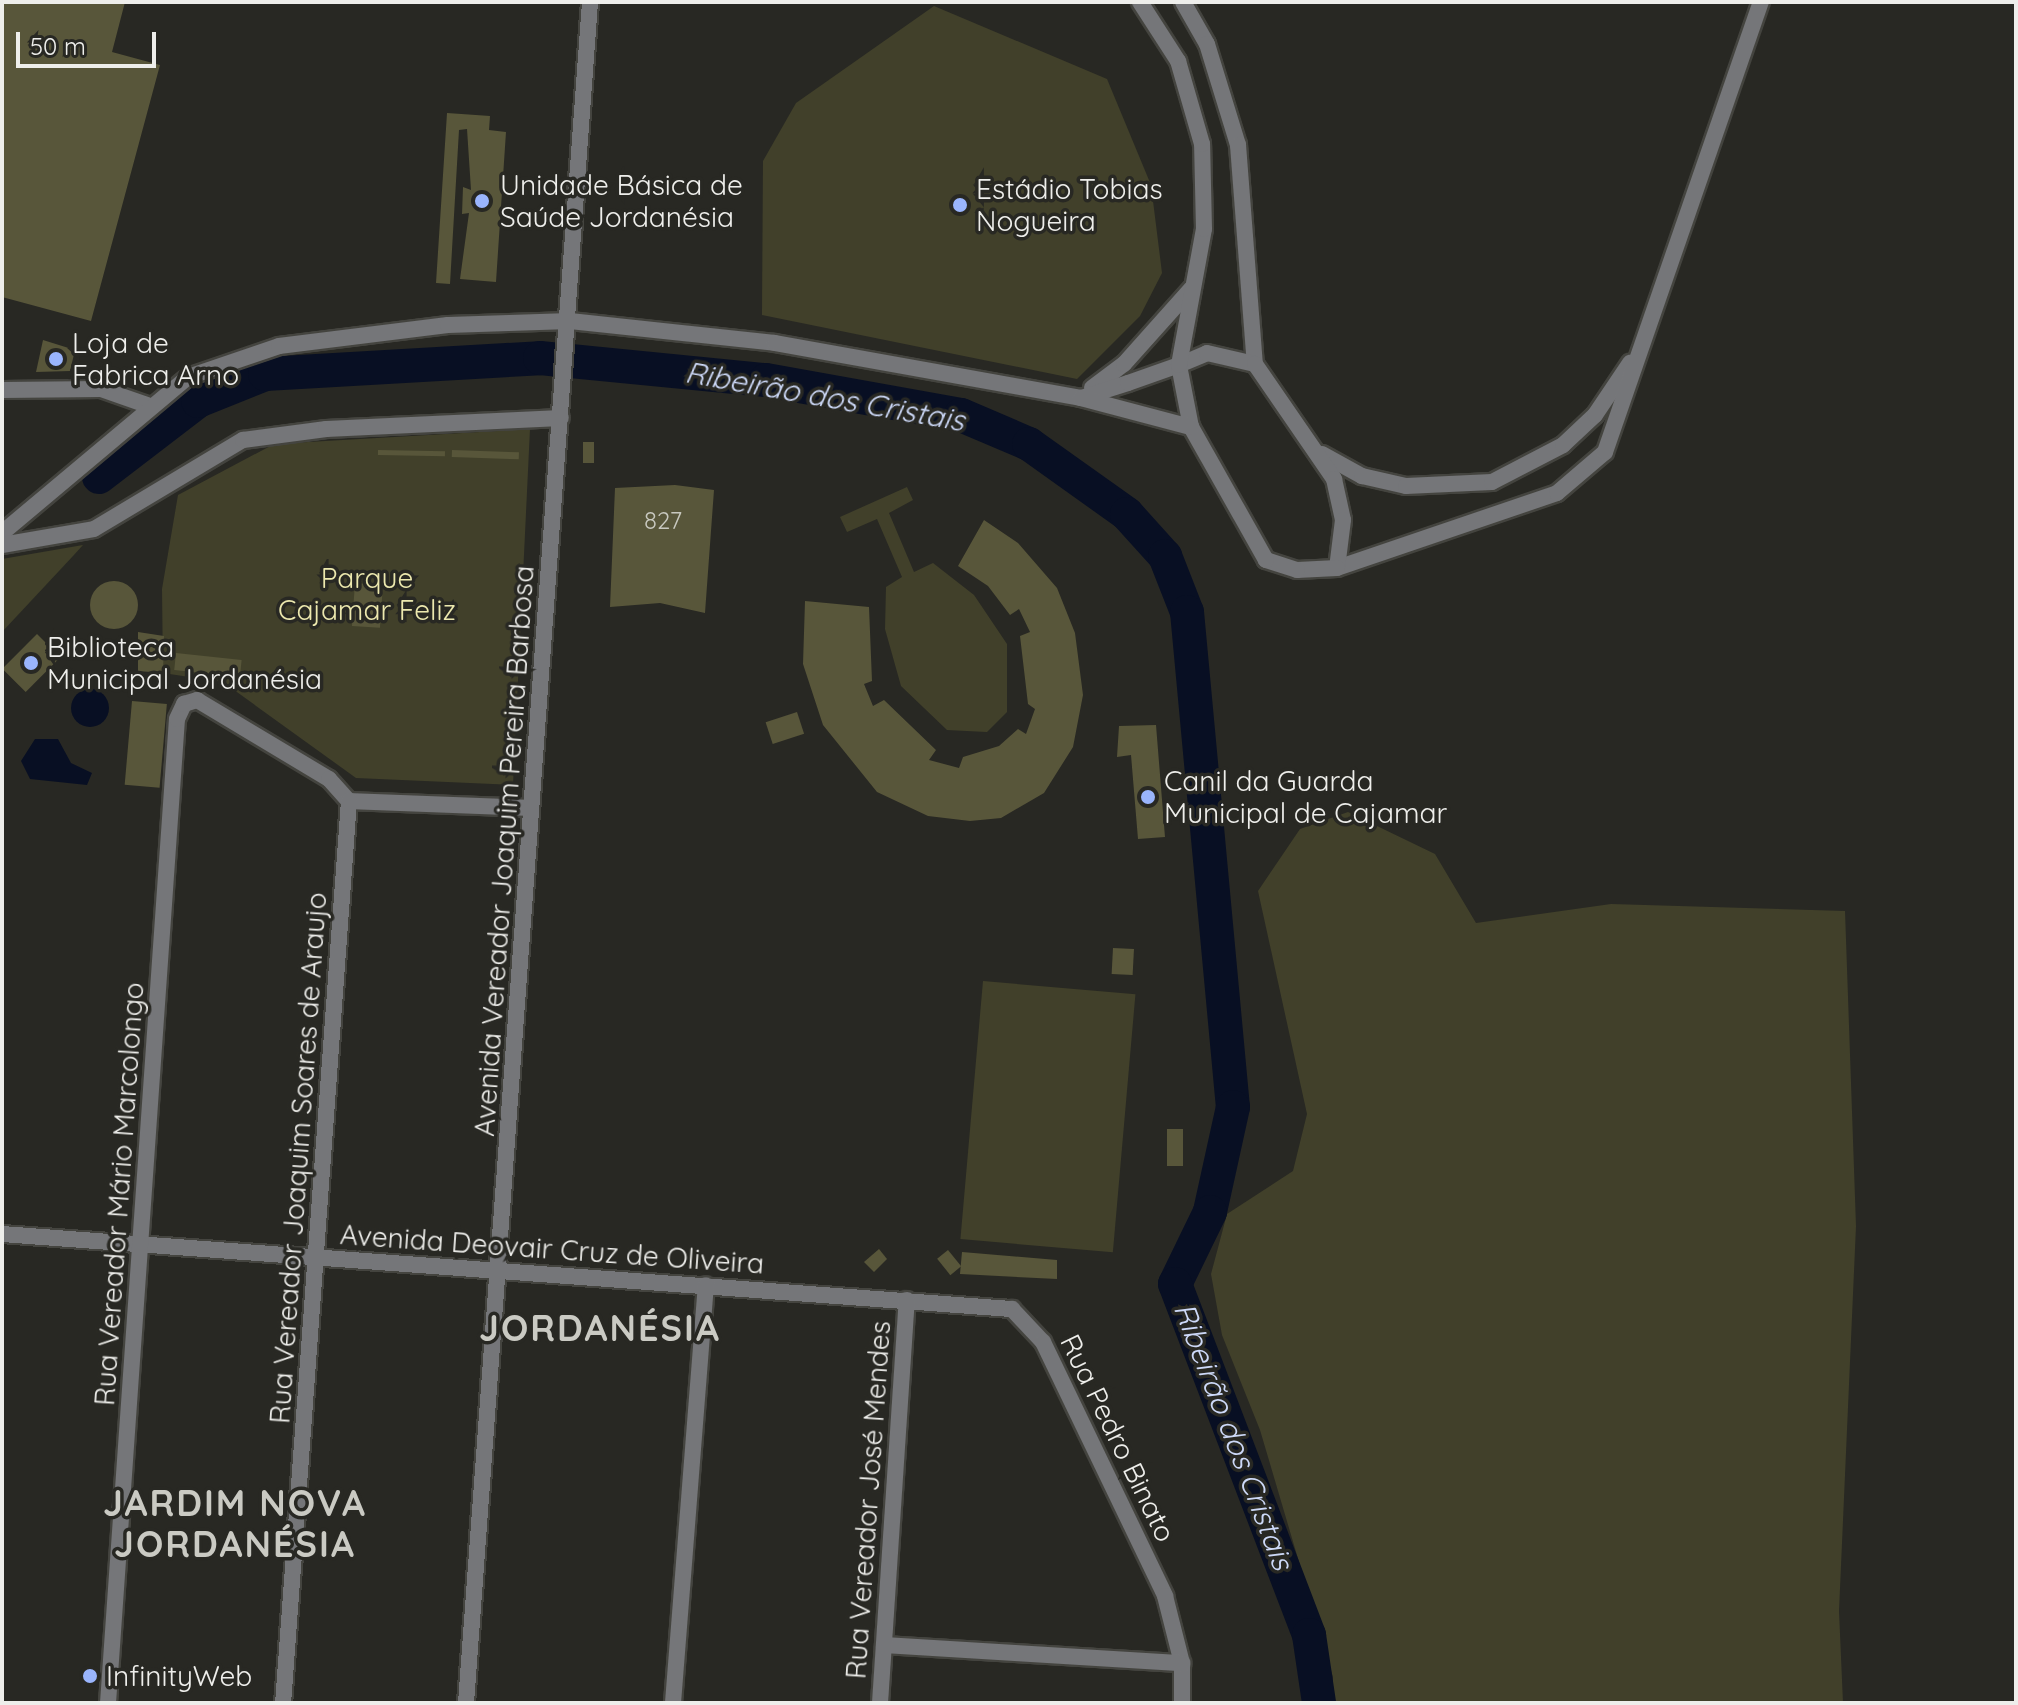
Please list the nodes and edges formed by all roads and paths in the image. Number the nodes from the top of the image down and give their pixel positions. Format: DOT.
graph roads {
  1 [pos="590,2"];
  2 [pos="1140,2"];
  3 [pos="1183,2"];
  4 [pos="1761,2"];
  5 [pos="1195,285"];
  6 [pos="570,326"];
  7 [pos="1637,351"];
  8 [pos="1255,364"];
  9 [pos="1179,365"];
  10 [pos="2,390"];
  11 [pos="1082,396"];
  12 [pos="147,405"];
  13 [pos="561,418"];
  14 [pos="1191,427"];
  15 [pos="1322,454"];
  16 [pos="2,533"];
  17 [pos="2,545"];
  18 [pos="1337,568"];
  19 [pos="349,801"];
  20 [pos="531,808"];
  21 [pos="2,1234"];
  22 [pos="144,1245"];
  23 [pos="316,1259"];
  24 [pos="501,1270"];
  25 [pos="706,1285"];
  26 [pos="907,1300"];
  27 [pos="884,1645"];
  28 [pos="1182,1663"];
  29 [pos="108,1703"];
  30 [pos="283,1703"];
  31 [pos="466,1703"];
  32 [pos="673,1703"];
  33 [pos="880,1703"];
  34 [pos="1182,1703"];
  1 -- 6 [label="street, Avenida Vereador Joaquim Pereira Barbosa"];
  2 -- 5 [label="street"];
  3 -- 8 [label="street"];
  4 -- 7 [label="street"];
  5 -- 9 [label="street"];
  5 -- 11 [label="street"];
  6 -- 11 [label="street"];
  6 -- 12 [label="street"];
  6 -- 13 [label="street, Avenida Vereador Joaquim Pereira Barbosa"];
  7 -- 15 [label="street"];
  7 -- 18 [label="street"];
  8 -- 9 [label="street"];
  8 -- 15 [label="street"];
  9 -- 11 [label="street"];
  9 -- 14 [label="street"];
  10 -- 12 [label="street"];
  11 -- 14 [label="street"];
  12 -- 16 [label="street"];
  13 -- 17 [label="street"];
  13 -- 20 [label="street, Avenida Vereador Joaquim Pereira Barbosa"];
  14 -- 18 [label="street"];
  15 -- 18 [label="street"];
  19 -- 20 [label="street"];
  19 -- 22 [label="street, Rua Vereador Mário Marcolongo"];
  19 -- 23 [label="street, Rua Vereador Joaquim Soares de Araujo"];
  20 -- 24 [label="street, Avenida Vereador Joaquim Pereira Barbosa"];
  21 -- 22 [label="street, Avenida Deovair Cruz de Oliveira"];
  22 -- 23 [label="street, Avenida Deovair Cruz de Oliveira"];
  22 -- 29 [label="street, Rua Vereador Mário Marcolongo"];
  23 -- 24 [label="street, Avenida Deovair Cruz de Oliveira"];
  23 -- 30 [label="street, Rua Vereador Joaquim Soares de Araujo"];
  24 -- 25 [label="street, Avenida Deovair Cruz de Oliveira"];
  24 -- 31 [label="street, Avenida Vereador Joaquim Pereira Barbosa"];
  25 -- 26 [label="street, Avenida Deovair Cruz de Oliveira"];
  25 -- 32 [label="street"];
  26 -- 27 [label="street, Rua Vereador José Mendes"];
  26 -- 28 [label="street, Rua Pedro Binato"];
  27 -- 28 [label="street"];
  27 -- 33 [label="street, Rua Vereador José Mendes"];
  28 -- 34 [label="street, Rua Pedro Binato"];
}
